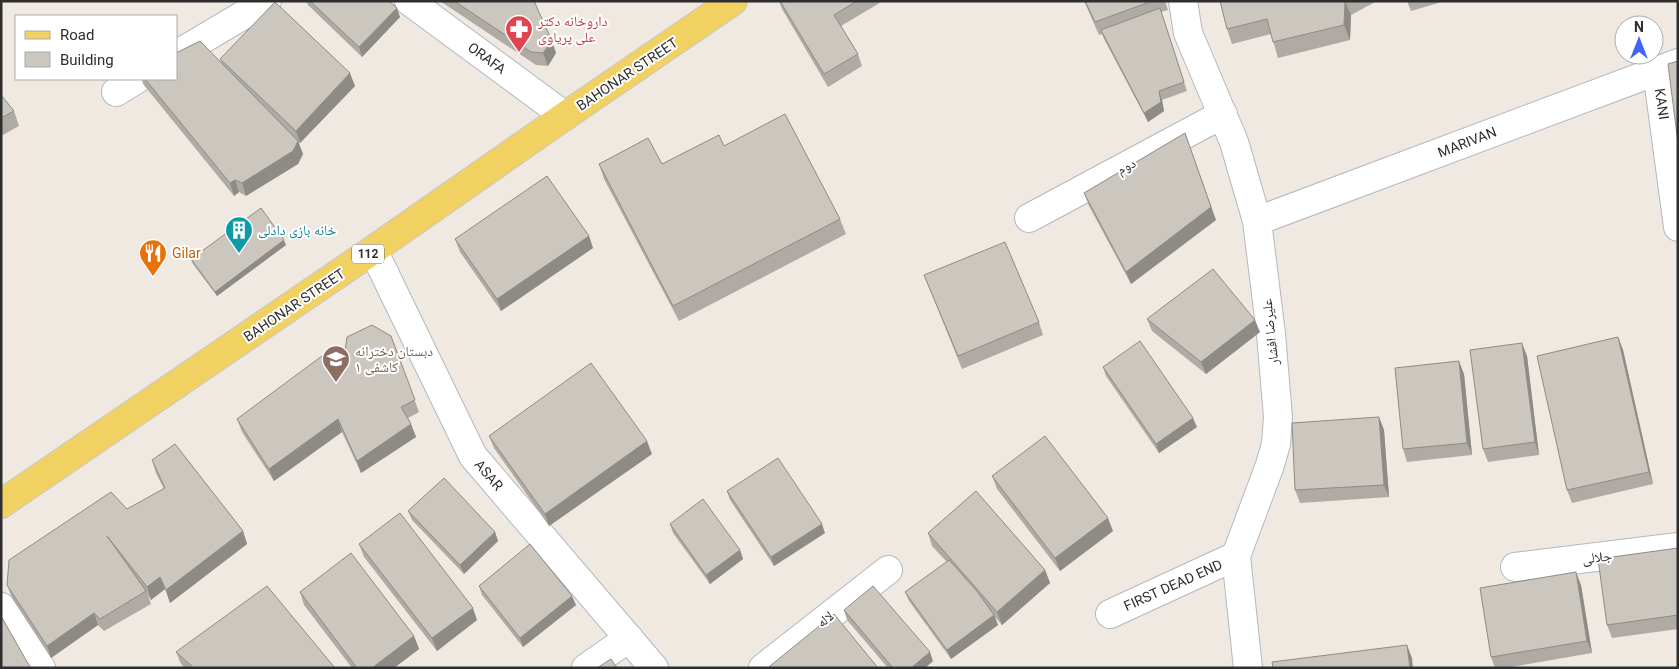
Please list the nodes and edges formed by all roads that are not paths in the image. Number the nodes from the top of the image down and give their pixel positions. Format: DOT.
graph roads {
  1 [pos="266,1"];
  2 [pos="409,1"];
  3 [pos="733,1"];
  4 [pos="1183,1"];
  5 [pos="709,9"];
  6 [pos="178,55"];
  7 [pos="1668,67"];
  8 [pos="1223,114"];
  9 [pos="565,116"];
  10 [pos="1029,218"];
  11 [pos="1257,221"];
  12 [pos="1678,226"];
  13 [pos="373,250"];
  14 [pos="1,504"];
  15 [pos="1678,547"];
  16 [pos="1236,556"];
  17 [pos="1516,566"];
  18 [pos="888,570"];
  19 [pos="1,607"];
  20 [pos="1110,614"];
  21 [pos="629,638"];
  22 [pos="41,668"];
  23 [pos="586,668"];
  24 [pos="654,668"];
  25 [pos="763,668"];
  26 [pos="1248,668"];
  1 -- 6 [label="street"];
  2 -- 9 [label="street, ORAFA"];
  3 -- 5 [label="main road, BAHONAR STREET / 112"];
  4 -- 8 [label="street, علیرضا افشار"];
  5 -- 9 [label="main road, BAHONAR STREET / 112"];
  7 -- 11 [label="street, MARIVAN"];
  7 -- 12 [label="street, KANI"];
  8 -- 10 [label="street, دوم"];
  8 -- 11 [label="street, علیرضا افشار"];
  9 -- 13 [label="main road, BAHONAR STREET / 112"];
  11 -- 16 [label="street, علیرضا افشار"];
  13 -- 14 [label="main road, BAHONAR STREET / 112"];
  13 -- 21 [label="street, ASAR"];
  15 -- 17 [label="street, جلالی"];
  16 -- 20 [label="street, FIRST DEAD END"];
  16 -- 26 [label="street, علیرضا افشار"];
  18 -- 25 [label="street, لاله"];
  19 -- 22 [label="street"];
  21 -- 23 [label="street"];
  21 -- 24 [label="street, ASAR"];
}
